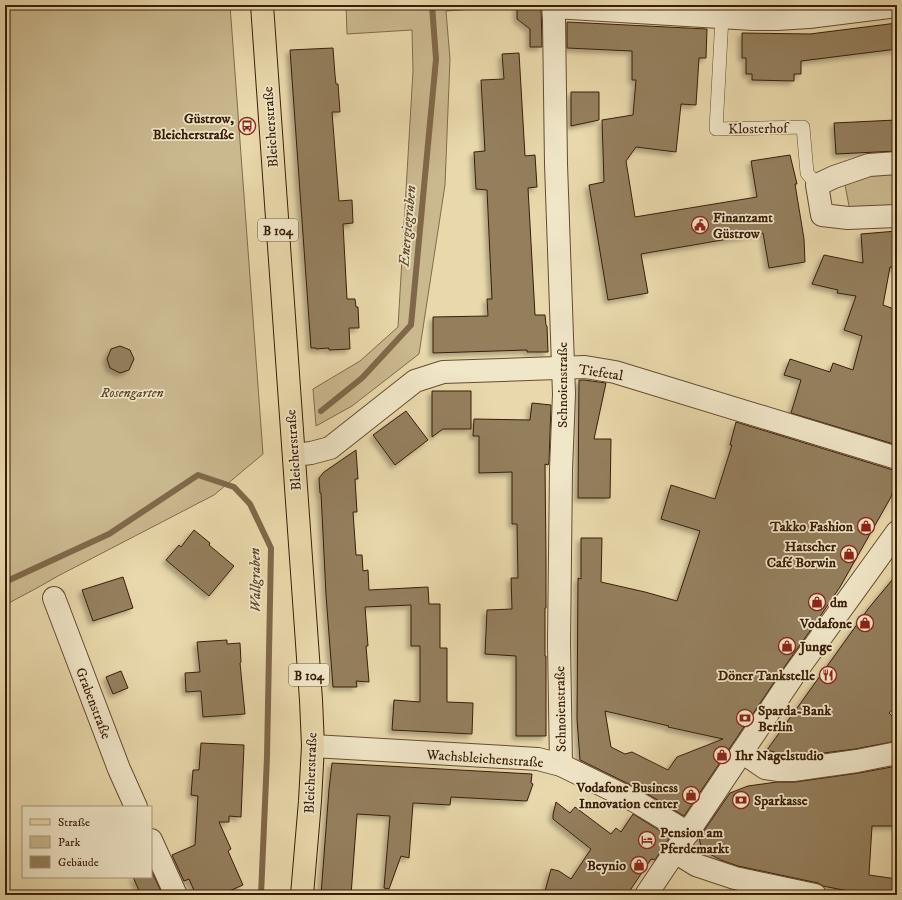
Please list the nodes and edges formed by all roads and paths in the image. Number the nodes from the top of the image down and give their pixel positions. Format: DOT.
graph roads {
  1 [pos="262,5"];
  2 [pos="553,6"];
  3 [pos="897,6"];
  4 [pos="722,17"];
  5 [pos="897,164"];
  6 [pos="817,185"];
  7 [pos="897,216"];
  8 [pos="562,368"];
  9 [pos="294,455"];
  10 [pos="897,458"];
  11 [pos="897,532"];
  12 [pos="54,598"];
  13 [pos="313,746"];
  14 [pos="742,752"];
  15 [pos="897,753"];
  16 [pos="561,765"];
  17 [pos="136,806"];
  18 [pos="683,829"];
  19 [pos="152,842"];
  20 [pos="675,852"];
  21 [pos="176,895"];
  22 [pos="302,895"];
  23 [pos="646,895"];
  24 [pos="815,895"];
  1 -- 9 [label="main road, Bleicherstraße / B 104"];
  2 -- 4 [label="street"];
  2 -- 8 [label="street, Schnoienstraße"];
  3 -- 4 [label="street"];
  4 -- 6 [label="lane, Klosterhof"];
  5 -- 6 [label="street"];
  6 -- 7 [label="street, Klosterhof"];
  8 -- 9 [label="street, Tiefetal"];
  8 -- 10 [label="street, Tiefetal"];
  8 -- 16 [label="street, Schnoienstraße"];
  9 -- 13 [label="main road, Bleicherstraße / B 104"];
  11 -- 14 [label="street"];
  12 -- 17 [label="street, Grabenstraße"];
  13 -- 16 [label="street, Wachsbleichenstraße"];
  13 -- 22 [label="main road, Bleicherstraße / B 104"];
  14 -- 15 [label="street"];
  14 -- 18 [label="street"];
  16 -- 18 [label="street, Wachsbleichenstraße"];
  18 -- 20 [label="street"];
  19 -- 21 [label="street"];
  20 -- 23 [label="street"];
  20 -- 24 [label="street"];
}
